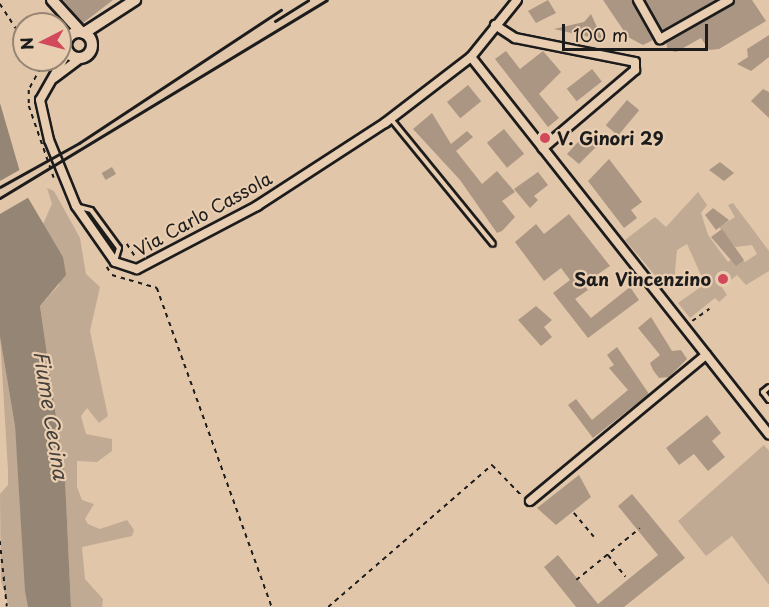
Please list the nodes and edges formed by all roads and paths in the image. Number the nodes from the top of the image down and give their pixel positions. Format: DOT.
graph roads {
  1 [pos="51,0"];
  2 [pos="135,0"];
  3 [pos="517,0"];
  4 [pos="638,0"];
  5 [pos="729,0"];
  6 [pos="0,4"];
  7 [pos="12,22"];
  8 [pos="495,25"];
  9 [pos="82,35"];
  10 [pos="72,46"];
  11 [pos="72,53"];
  12 [pos="82,57"];
  13 [pos="471,57"];
  14 [pos="40,72"];
  15 [pos="56,72"];
  16 [pos="51,80"];
  17 [pos="391,118"];
  18 [pos="543,148"];
  19 [pos="58,187"];
  20 [pos="493,244"];
  21 [pos="106,265"];
  22 [pos="709,309"];
  23 [pos="684,326"];
  24 [pos="706,355"];
  25 [pos="769,387"];
  26 [pos="769,400"];
  27 [pos="769,434"];
  28 [pos="530,501"];
  29 [pos="574,513"];
  30 [pos="640,528"];
  31 [pos="594,537"];
  32 [pos="0,542"];
  33 [pos="607,555"];
  34 [pos="626,577"];
  35 [pos="576,580"];
  36 [pos="7,607"];
  37 [pos="272,607"];
  38 [pos="328,607"];
  1 -- 9 [label="street"];
  2 -- 9 [label="street"];
  3 -- 8 [label="street, Via Carlo Cassola"];
  4 -- 5 [label="street"];
  6 -- 7 [label="path"];
  8 -- 13 [label="street, Via Carlo Cassola"];
  8 -- 18 [label="street"];
  9 -- 10 [label="street"];
  9 -- 12 [label="street"];
  11 -- 12 [label="street"];
  12 -- 16 [label="street"];
  13 -- 17 [label="street, Via Carlo Cassola"];
  13 -- 18 [label="street"];
  14 -- 19 [label="path"];
  15 -- 16 [label="street, Via Carlo Cassola"];
  16 -- 17 [label="street, Via Carlo Cassola"];
  17 -- 20 [label="lane"];
  18 -- 23 [label="street"];
  21 -- 37 [label="path"];
  22 -- 23 [label="path"];
  23 -- 24 [label="street"];
  24 -- 27 [label="street"];
  24 -- 28 [label="street"];
  25 -- 26 [label="lane"];
  28 -- 38 [label="path"];
  29 -- 31 [label="path"];
  30 -- 33 [label="path"];
  32 -- 36 [label="path"];
  33 -- 34 [label="path"];
  33 -- 35 [label="path"];
}
